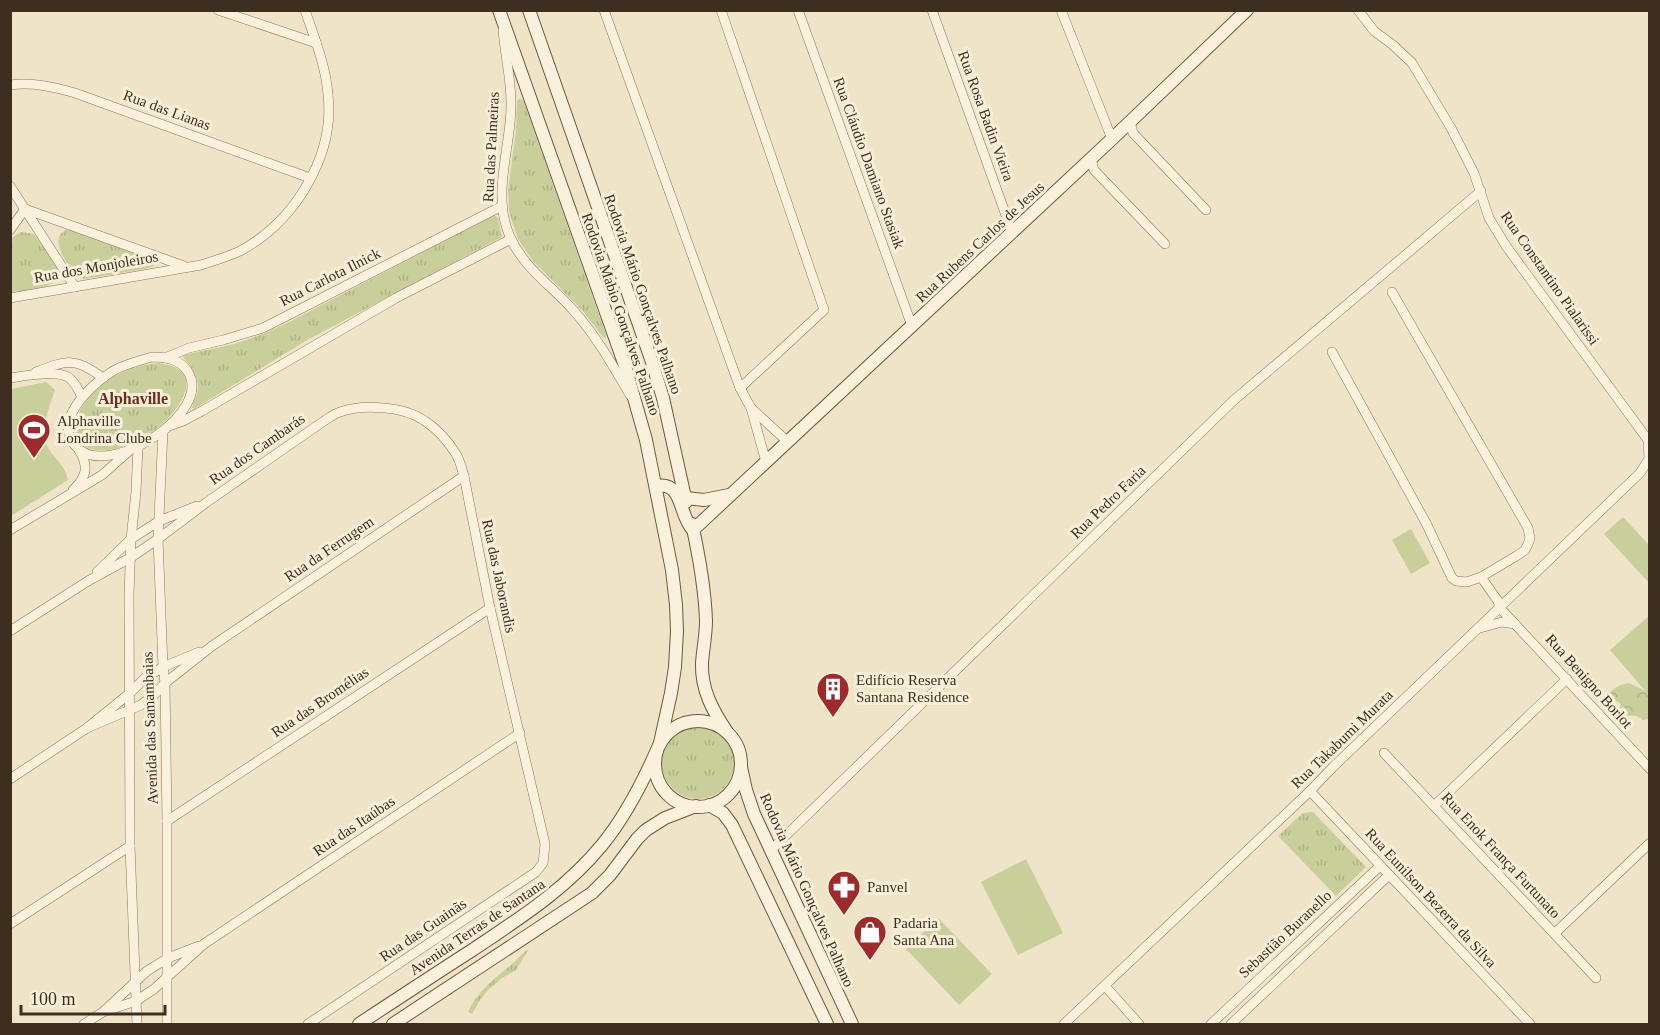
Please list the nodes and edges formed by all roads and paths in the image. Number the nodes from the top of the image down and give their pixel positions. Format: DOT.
graph roads {
  1 [pos="218,10"];
  2 [pos="305,10"];
  3 [pos="529,10"];
  4 [pos="604,10"];
  5 [pos="721,10"];
  6 [pos="798,10"];
  7 [pos="932,10"];
  8 [pos="1061,10"];
  9 [pos="1358,10"];
  10 [pos="1243,12"];
  11 [pos="501,15"];
  12 [pos="316,43"];
  13 [pos="10,85"];
  14 [pos="1130,122"];
  15 [pos="1112,139"];
  16 [pos="1091,159"];
  17 [pos="310,178"];
  18 [pos="10,186"];
  19 [pos="1481,191"];
  20 [pos="502,206"];
  21 [pos="25,209"];
  22 [pos="1206,210"];
  23 [pos="10,230"];
  24 [pos="1012,232"];
  25 [pos="511,239"];
  26 [pos="1165,244"];
  27 [pos="186,266"];
  28 [pos="75,287"];
  29 [pos="1392,292"];
  30 [pos="10,298"];
  31 [pos="912,326"];
  32 [pos="1332,352"];
  33 [pos="165,358"];
  34 [pos="28,375"];
  35 [pos="10,378"];
  36 [pos="103,378"];
  37 [pos="740,388"];
  38 [pos="82,397"];
  39 [pos="751,408"];
  40 [pos="639,412"];
  41 [pos="324,421"];
  42 [pos="166,428"];
  43 [pos="788,442"];
  44 [pos="134,449"];
  45 [pos="80,450"];
  46 [pos="766,462"];
  47 [pos="1640,473"];
  48 [pos="464,476"];
  49 [pos="656,486"];
  50 [pos="733,493"];
  51 [pos="68,494"];
  52 [pos="686,498"];
  53 [pos="207,502"];
  54 [pos="159,521"];
  55 [pos="10,530"];
  56 [pos="693,530"];
  57 [pos="131,539"];
  58 [pos="158,539"];
  59 [pos="130,558"];
  60 [pos="1481,577"];
  61 [pos="88,581"];
  62 [pos="1501,604"];
  63 [pos="490,608"];
  64 [pos="1515,624"];
  65 [pos="1478,629"];
  66 [pos="10,631"];
  67 [pos="1532,640"];
  68 [pos="212,646"];
  69 [pos="163,668"];
  70 [pos="1567,680"];
  71 [pos="165,683"];
  72 [pos="130,693"];
  73 [pos="129,710"];
  74 [pos="87,728"];
  75 [pos="727,732"];
  76 [pos="519,733"];
  77 [pos="659,747"];
  78 [pos="1384,753"];
  79 [pos="741,767"];
  80 [pos="1650,769"];
  81 [pos="10,779"];
  82 [pos="1310,792"];
  83 [pos="703,806"];
  84 [pos="1434,806"];
  85 [pos="167,821"];
  86 [pos="1650,843"];
  87 [pos="130,846"];
  88 [pos="770,851"];
  89 [pos="545,852"];
  90 [pos="1380,866"];
  91 [pos="1389,875"];
  92 [pos="10,924"];
  93 [pos="1555,933"];
  94 [pos="204,944"];
  95 [pos="168,958"];
  96 [pos="1276,963"];
  97 [pos="1285,973"];
  98 [pos="167,978"];
  99 [pos="1596,978"];
  100 [pos="134,983"];
  101 [pos="1105,986"];
  102 [pos="136,1001"];
  103 [pos="103,1012"];
  104 [pos="84,1024"];
  105 [pos="137,1024"];
  106 [pos="167,1024"];
  107 [pos="308,1024"];
  108 [pos="358,1024"];
  109 [pos="393,1024"];
  110 [pos="827,1024"];
  111 [pos="852,1024"];
  112 [pos="1064,1024"];
  113 [pos="1139,1024"];
  114 [pos="1211,1024"];
  115 [pos="1231,1024"];
  116 [pos="1530,1024"];
  1 -- 12 [label="street"];
  2 -- 12 [label="street, Rua dos Monjoleiros"];
  3 -- 52 [label="main road, Rodovia Mário Gonçalves Palhano"];
  4 -- 37 [label="street"];
  5 -- 37 [label="street"];
  6 -- 31 [label="street, Rua Cláudio Damiano Stasiak"];
  7 -- 24 [label="street, Rua Rosa Badin Vieira"];
  8 -- 15 [label="street"];
  9 -- 19 [label="street, Rua Constantino Pialarissi"];
  10 -- 14 [label="main road, Rua Rubens Carlos de Jesus"];
  11 -- 20 [label="street, Rua das Palmeiras"];
  11 -- 40 [label="main road, Rodovia Mabio Gonçalves Palhano"];
  12 -- 17 [label="street, Rua dos Monjoleiros"];
  13 -- 17 [label="street, Rua das Lianas"];
  14 -- 15 [label="main road, Rua Rubens Carlos de Jesus"];
  14 -- 22 [label="street"];
  15 -- 16 [label="main road, Rua Rubens Carlos de Jesus"];
  16 -- 24 [label="main road, Rua Rubens Carlos de Jesus"];
  16 -- 26 [label="street"];
  17 -- 27 [label="street, Rua dos Monjoleiros"];
  18 -- 21 [label="street"];
  19 -- 47 [label="street, Rua Constantino Pialarissi"];
  19 -- 88 [label="street, Rua Pedro Faria"];
  20 -- 25 [label="street, Rua das Palmeiras"];
  20 -- 33 [label="street, Rua Carlota Ilnick"];
  21 -- 23 [label="street"];
  21 -- 27 [label="street"];
  21 -- 28 [label="street"];
  24 -- 31 [label="main road, Rua Rubens Carlos de Jesus"];
  25 -- 40 [label="street, Rua das Palmeiras"];
  25 -- 42 [label="street"];
  27 -- 28 [label="street, Rua dos Monjoleiros"];
  28 -- 30 [label="street, Rua dos Monjoleiros"];
  29 -- 60 [label="street"];
  31 -- 43 [label="main road, Rua Rubens Carlos de Jesus"];
  32 -- 60 [label="street"];
  33 -- 36 [label="street, Rua Carlota Ilnick"];
  33 -- 42 [label="street, Rua Carlota Ilnick"];
  34 -- 35 [label="street"];
  34 -- 36 [label="street"];
  34 -- 38 [label="street"];
  36 -- 38 [label="street"];
  37 -- 39 [label="street"];
  38 -- 45 [label="street"];
  39 -- 43 [label="street"];
  39 -- 46 [label="street"];
  40 -- 49 [label="main road, Rodovia Mabio Gonçalves Palhano"];
  41 -- 48 [label="street, Rua das Jaborandis"];
  41 -- 53 [label="street, Rua dos Cambarás"];
  42 -- 44 [label="street, Rua Carlota Ilnick"];
  42 -- 54 [label="street, Avenida das Samambaias"];
  43 -- 46 [label="main road, Rua Rubens Carlos de Jesus"];
  44 -- 45 [label="street"];
  44 -- 51 [label="street"];
  44 -- 57 [label="street, Avenida das Samambaias"];
  45 -- 51 [label="street"];
  46 -- 50 [label="main road, Rua Rubens Carlos de Jesus"];
  47 -- 62 [label="street, Rua Takabumi Murata"];
  48 -- 63 [label="street, Rua das Jaborandis"];
  48 -- 68 [label="street, Rua da Ferrugem"];
  49 -- 56 [label="main road"];
  49 -- 77 [label="main road, Rodovia Mabio Gonçalves Palhano"];
  50 -- 52 [label="main road, Rua Rubens Carlos de Jesus"];
  50 -- 56 [label="main road, Rua Rubens Carlos de Jesus"];
  51 -- 55 [label="street"];
  52 -- 56 [label="main road, Rodovia Mário Gonçalves Palhano"];
  53 -- 54 [label="street, Rua dos Cambarás"];
  53 -- 58 [label="street, Rua dos Cambarás"];
  54 -- 57 [label="street, Rua dos Cambarás"];
  54 -- 58 [label="street, Avenida das Samambaias"];
  56 -- 75 [label="main road, Rodovia Mário Gonçalves Palhano"];
  57 -- 59 [label="street, Avenida das Samambaias"];
  57 -- 61 [label="street, Rua dos Cambarás"];
  58 -- 59 [label="street, Rua dos Cambarás"];
  58 -- 69 [label="street, Avenida das Samambaias"];
  59 -- 61 [label="street, Rua dos Cambarás"];
  59 -- 72 [label="street, Avenida das Samambaias"];
  60 -- 62 [label="street"];
  61 -- 66 [label="street, Rua dos Cambarás"];
  62 -- 64 [label="street"];
  62 -- 65 [label="street, Rua Takabumi Murata"];
  62 -- 67 [label="street"];
  63 -- 76 [label="street, Rua das Jaborandis"];
  63 -- 85 [label="street, Rua das Bromélias"];
  64 -- 65 [label="street"];
  64 -- 67 [label="street"];
  65 -- 82 [label="street, Rua Takabumi Murata"];
  67 -- 70 [label="street, Rua Benigno Borlot"];
  68 -- 69 [label="street, Rua da Ferrugem"];
  68 -- 71 [label="street, Rua da Ferrugem"];
  69 -- 71 [label="street, Avenida das Samambaias"];
  69 -- 72 [label="street, Rua da Ferrugem"];
  70 -- 80 [label="street, Rua Benigno Borlot"];
  70 -- 84 [label="street"];
  71 -- 73 [label="street, Rua da Ferrugem"];
  71 -- 85 [label="street, Avenida das Samambaias"];
  72 -- 73 [label="street, Avenida das Samambaias"];
  72 -- 74 [label="street, Rua da Ferrugem"];
  73 -- 74 [label="street, Rua da Ferrugem"];
  73 -- 87 [label="street, Avenida das Samambaias"];
  74 -- 81 [label="street, Rua da Ferrugem"];
  75 -- 77 [label="main road"];
  75 -- 79 [label="main road"];
  76 -- 89 [label="street, Rua das Jaborandis"];
  76 -- 94 [label="street, Rua das Itaúbas"];
  77 -- 83 [label="main road"];
  77 -- 108 [label="main road, Avenida Terras de Santana"];
  78 -- 84 [label="street, Rua Enok França Furtunato"];
  79 -- 83 [label="main road"];
  79 -- 88 [label="main road, Rodovia Mário Gonçalves Palhano"];
  82 -- 90 [label="street, Rua Eunilson Bezerra da Silva"];
  82 -- 101 [label="street, Rua Takabumi Murata"];
  83 -- 109 [label="main road"];
  83 -- 110 [label="main road"];
  84 -- 93 [label="street, Rua Enok França Furtunato"];
  85 -- 95 [label="street, Avenida das Samambaias"];
  86 -- 93 [label="street"];
  87 -- 92 [label="street"];
  87 -- 100 [label="street, Avenida das Samambaias"];
  88 -- 111 [label="main road, Rodovia Mário Gonçalves Palhano"];
  89 -- 107 [label="street, Rua das Guainãs"];
  90 -- 91 [label="street, Rua Eunilson Bezerra da Silva"];
  90 -- 96 [label="street, Sebastião Buranello"];
  91 -- 97 [label="street, Sebastião Buranello"];
  91 -- 116 [label="street, Rua Eunilson Bezerra da Silva"];
  93 -- 99 [label="street, Rua Enok França Furtunato"];
  94 -- 95 [label="street, Rua das Itaúbas"];
  94 -- 98 [label="street, Rua das Itaúbas"];
  95 -- 98 [label="street, Avenida das Samambaias"];
  95 -- 100 [label="street, Rua das Itaúbas"];
  96 -- 97 [label="street"];
  96 -- 114 [label="street, Sebastião Buranello"];
  97 -- 115 [label="street, Sebastião Buranello"];
  98 -- 102 [label="street, Rua das Itaúbas"];
  98 -- 106 [label="street, Avenida das Samambaias"];
  100 -- 102 [label="street, Avenida das Samambaias"];
  100 -- 103 [label="street, Rua das Itaúbas"];
  101 -- 112 [label="street, Rua Takabumi Murata"];
  101 -- 113 [label="street"];
  102 -- 103 [label="street, Rua das Itaúbas"];
  102 -- 105 [label="street, Avenida das Samambaias"];
  103 -- 104 [label="street, Rua das Itaúbas"];
}
